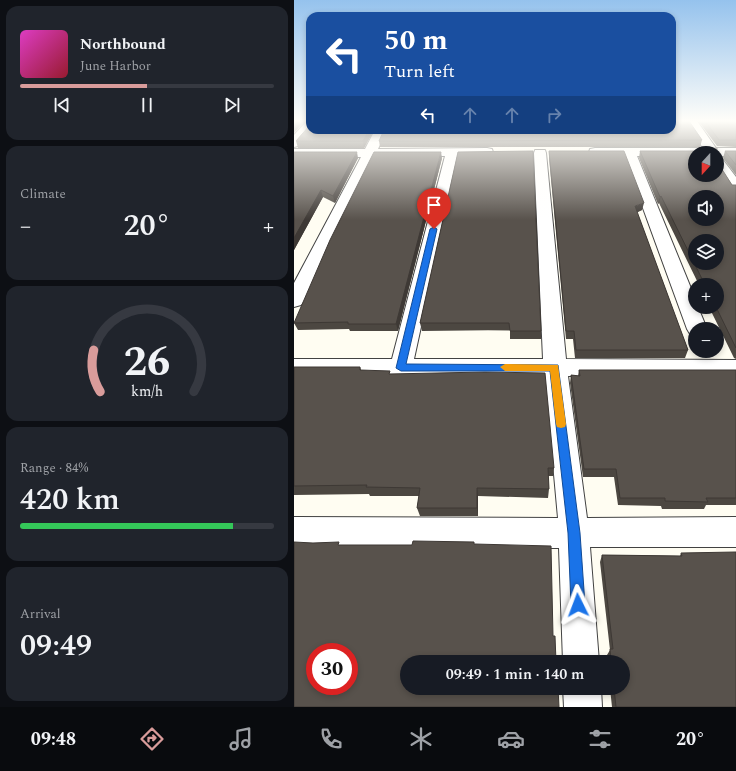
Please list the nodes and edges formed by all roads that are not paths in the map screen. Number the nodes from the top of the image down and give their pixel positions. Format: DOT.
graph roads {
  1 [pos="539,153"];
  2 [pos="369,154"];
  3 [pos="452,154"];
  4 [pos="630,154"];
  5 [pos="724,169"];
  6 [pos="736,188"];
  7 [pos="294,301"];
  8 [pos="694,322"];
  9 [pos="709,359"];
  10 [pos="294,367"];
  11 [pos="555,367"];
  12 [pos="401,368"];
  13 [pos="736,368"];
  14 [pos="294,532"];
  15 [pos="736,532"];
  16 [pos="574,533"];
  17 [pos="581,655"];
  18 [pos="582,695"];
  19 [pos="583,707"];
  1 -- 11 [label="street"];
  2 -- 7 [label="street"];
  3 -- 12 [label="street"];
  4 -- 8 [label="street"];
  5 -- 6 [label="street"];
  9 -- 11 [label="street"];
  9 -- 13 [label="street"];
  10 -- 12 [label="street"];
  11 -- 12 [label="street"];
  11 -- 16 [label="street"];
  14 -- 16 [label="street"];
  15 -- 16 [label="street"];
  16 -- 17 [label="street"];
  18 -- 19 [label="street"];
}
